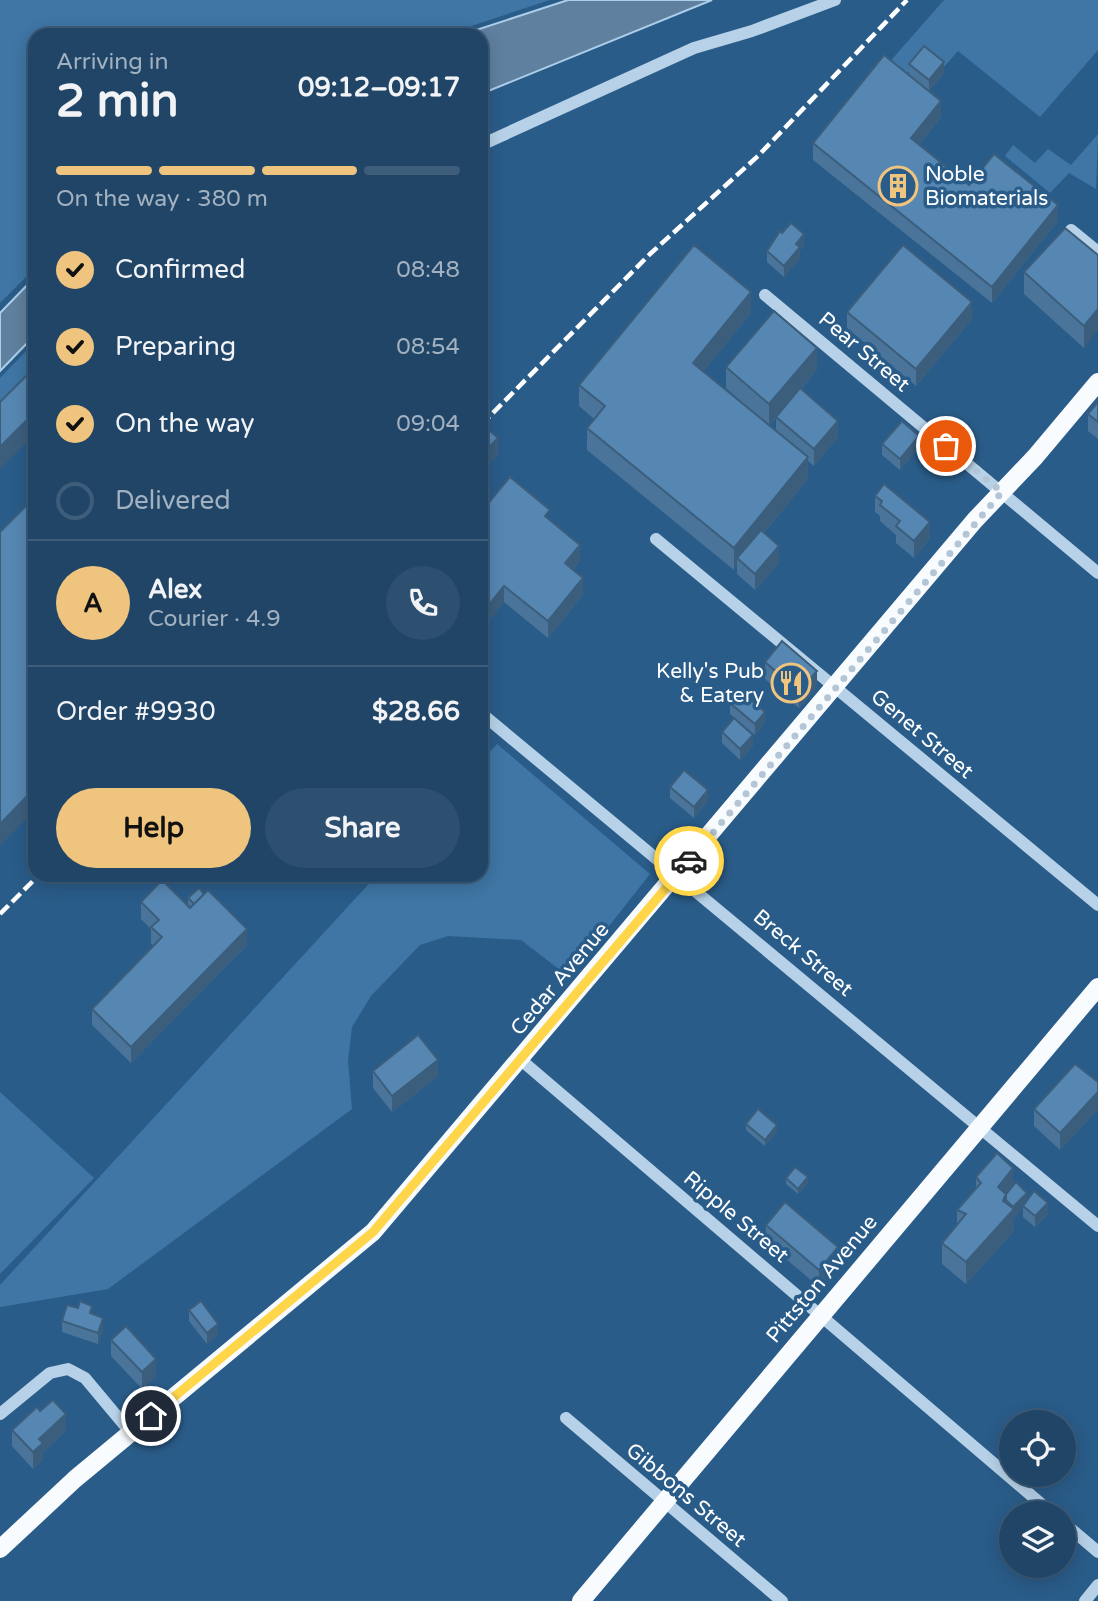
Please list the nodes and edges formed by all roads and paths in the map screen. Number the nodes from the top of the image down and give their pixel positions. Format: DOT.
graph roads {
  1 [pos="835,0"];
  2 [pos="488,142"];
  3 [pos="1071,230"];
  4 [pos="1098,252"];
  5 [pos="765,295"];
  6 [pos="1098,382"];
  7 [pos="1002,492"];
  8 [pos="656,539"];
  9 [pos="1098,573"];
  10 [pos="835,686"];
  11 [pos="488,719"];
  12 [pos="677,874"];
  13 [pos="1098,905"];
  14 [pos="1098,987"];
  15 [pos="520,1060"];
  16 [pos="981,1127"];
  17 [pos="1098,1226"];
  18 [pos="822,1315"];
  19 [pos="0,1414"];
  20 [pos="566,1419"];
  21 [pos="131,1433"];
  22 [pos="1038,1501"];
  23 [pos="664,1502"];
  24 [pos="1076,1533"];
  25 [pos="0,1549"];
  26 [pos="1098,1552"];
  27 [pos="1098,1585"];
  28 [pos="581,1601"];
  29 [pos="782,1601"];
  30 [pos="1085,1601"];
  1 -- 2 [label="street"];
  3 -- 4 [label="street"];
  5 -- 7 [label="street, Pear Street"];
  6 -- 7 [label="main road, Cedar Avenue"];
  7 -- 9 [label="street, Pear Street"];
  7 -- 10 [label="main road, Cedar Avenue"];
  8 -- 10 [label="street, Genet Street"];
  10 -- 12 [label="main road, Cedar Avenue"];
  10 -- 13 [label="street, Genet Street"];
  11 -- 12 [label="street, Breck Street"];
  12 -- 15 [label="main road, Cedar Avenue"];
  12 -- 16 [label="street, Breck Street"];
  14 -- 16 [label="main road, Pittston Avenue"];
  15 -- 18 [label="street, Ripple Street"];
  15 -- 21 [label="main road, Cedar Avenue"];
  16 -- 17 [label="street, Breck Street"];
  16 -- 18 [label="main road, Pittston Avenue"];
  18 -- 22 [label="street, Ripple Street"];
  18 -- 23 [label="main road, Pittston Avenue"];
  19 -- 21 [label="street"];
  20 -- 23 [label="street, Gibbons Street"];
  21 -- 25 [label="main road, Cedar Avenue"];
  23 -- 28 [label="main road, Pittston Avenue"];
  23 -- 29 [label="street, Gibbons Street"];
  24 -- 26 [label="street"];
  27 -- 30 [label="street"];
}
